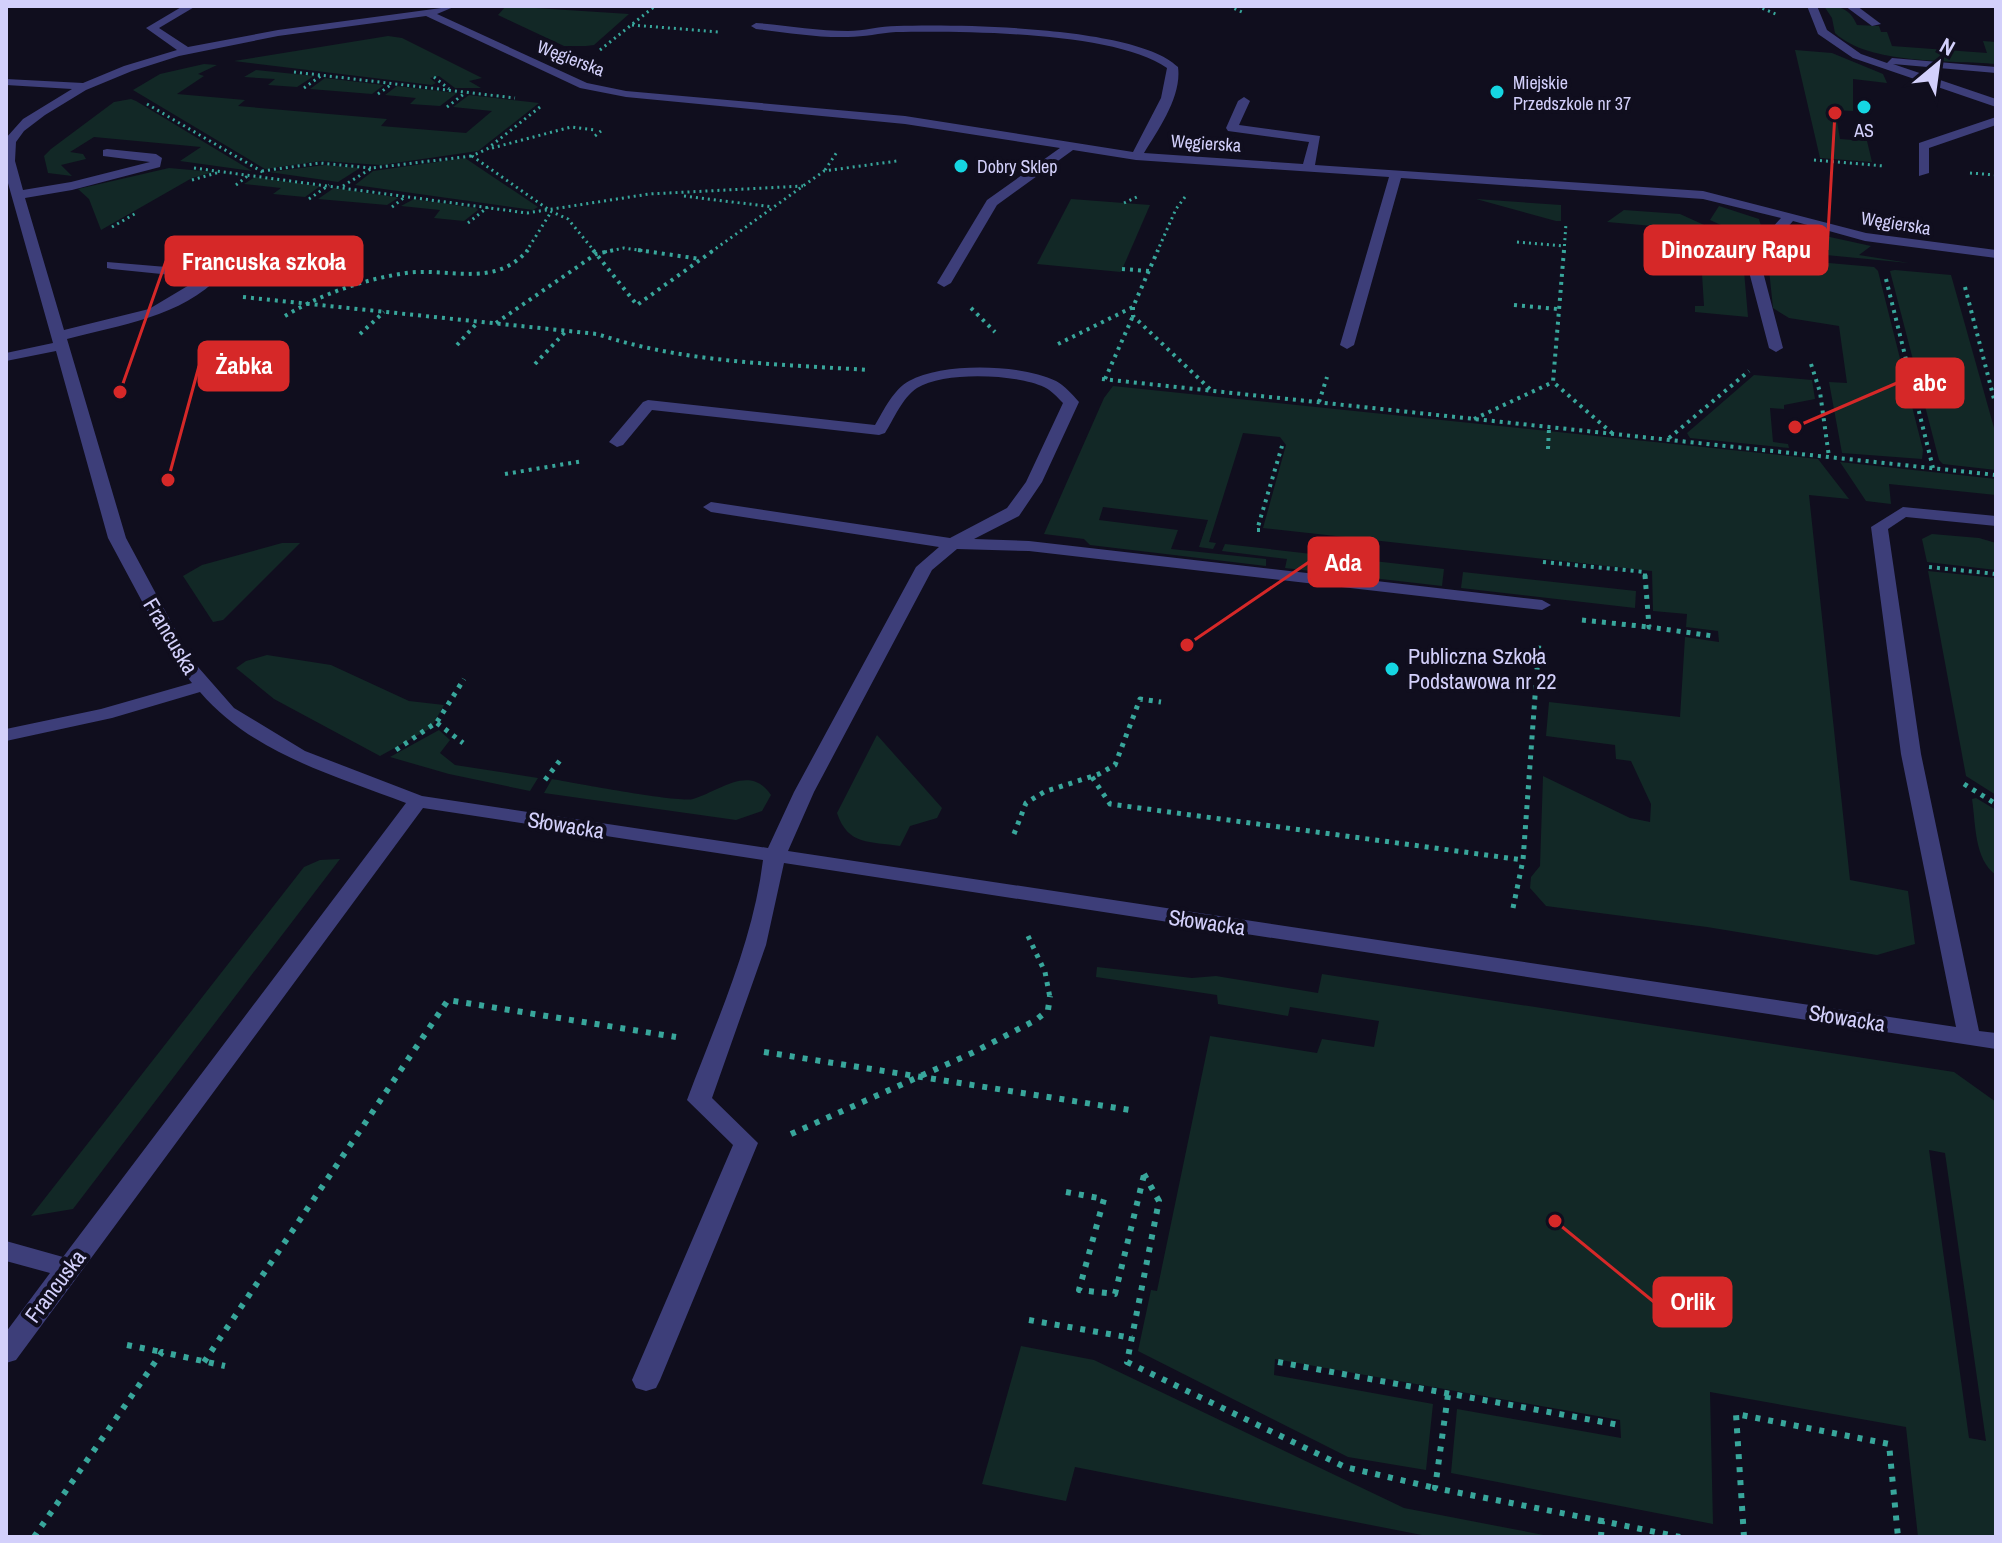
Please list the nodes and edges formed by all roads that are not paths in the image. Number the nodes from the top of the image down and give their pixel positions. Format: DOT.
graph roads {
  1 [pos="191,6"];
  2 [pos="451,6"];
  3 [pos="1812,6"];
  4 [pos="1850,6"];
  5 [pos="427,13"];
  6 [pos="1876,24"];
  7 [pos="756,26"];
  8 [pos="186,51"];
  9 [pos="1864,59"];
  10 [pos="1996,70"];
  11 [pos="6,82"];
  12 [pos="82,86"];
  13 [pos="1244,101"];
  14 [pos="1996,103"];
  15 [pos="1996,121"];
  16 [pos="1071,146"];
  17 [pos="107,153"];
  18 [pos="1136,156"];
  19 [pos="1308,168"];
  20 [pos="1923,173"];
  21 [pos="1396,175"];
  22 [pos="18,195"];
  23 [pos="1790,216"];
  24 [pos="1996,254"];
  25 [pos="112,265"];
  26 [pos="944,283"];
  27 [pos="61,340"];
  28 [pos="1347,345"];
  29 [pos="1776,348"];
  30 [pos="6,357"];
  31 [pos="617,442"];
  32 [pos="711,507"];
  33 [pos="1996,521"];
  34 [pos="953,544"];
  35 [pos="1541,610"];
  36 [pos="201,686"];
  37 [pos="6,735"];
  38 [pos="418,801"];
  39 [pos="774,858"];
  40 [pos="1969,1036"];
  41 [pos="1996,1041"];
  42 [pos="6,1251"];
  43 [pos="68,1268"];
  44 [pos="6,1352"];
  45 [pos="646,1380"];
  1 -- 8 [label="street"];
  2 -- 5 [label="street, Francuska"];
  3 -- 9 [label="street"];
  4 -- 6 [label="street"];
  5 -- 8 [label="street, Francuska"];
  5 -- 16 [label="street, Węgierska"];
  7 -- 18 [label="street"];
  8 -- 12 [label="street, Francuska"];
  9 -- 10 [label="street"];
  9 -- 14 [label="street"];
  11 -- 12 [label="street"];
  12 -- 22 [label="street, Francuska"];
  13 -- 19 [label="street"];
  15 -- 20 [label="street"];
  16 -- 18 [label="street, Węgierska"];
  16 -- 26 [label="street"];
  17 -- 22 [label="street"];
  18 -- 19 [label="street, Węgierska"];
  19 -- 21 [label="street, Węgierska"];
  21 -- 23 [label="street, Węgierska"];
  21 -- 28 [label="street"];
  22 -- 27 [label="street, Francuska"];
  23 -- 24 [label="street, Węgierska"];
  23 -- 29 [label="street"];
  25 -- 27 [label="street"];
  27 -- 30 [label="street"];
  27 -- 36 [label="street, Francuska"];
  31 -- 34 [label="street"];
  32 -- 34 [label="street"];
  33 -- 40 [label="street"];
  34 -- 35 [label="street"];
  34 -- 39 [label="street"];
  36 -- 37 [label="street"];
  36 -- 38 [label="street, Francuska"];
  38 -- 39 [label="street, Słowacka"];
  38 -- 43 [label="street, Francuska"];
  39 -- 40 [label="street, Słowacka"];
  39 -- 45 [label="street"];
  40 -- 41 [label="street, Słowacka"];
  42 -- 43 [label="street"];
  43 -- 44 [label="street, Francuska"];
}
